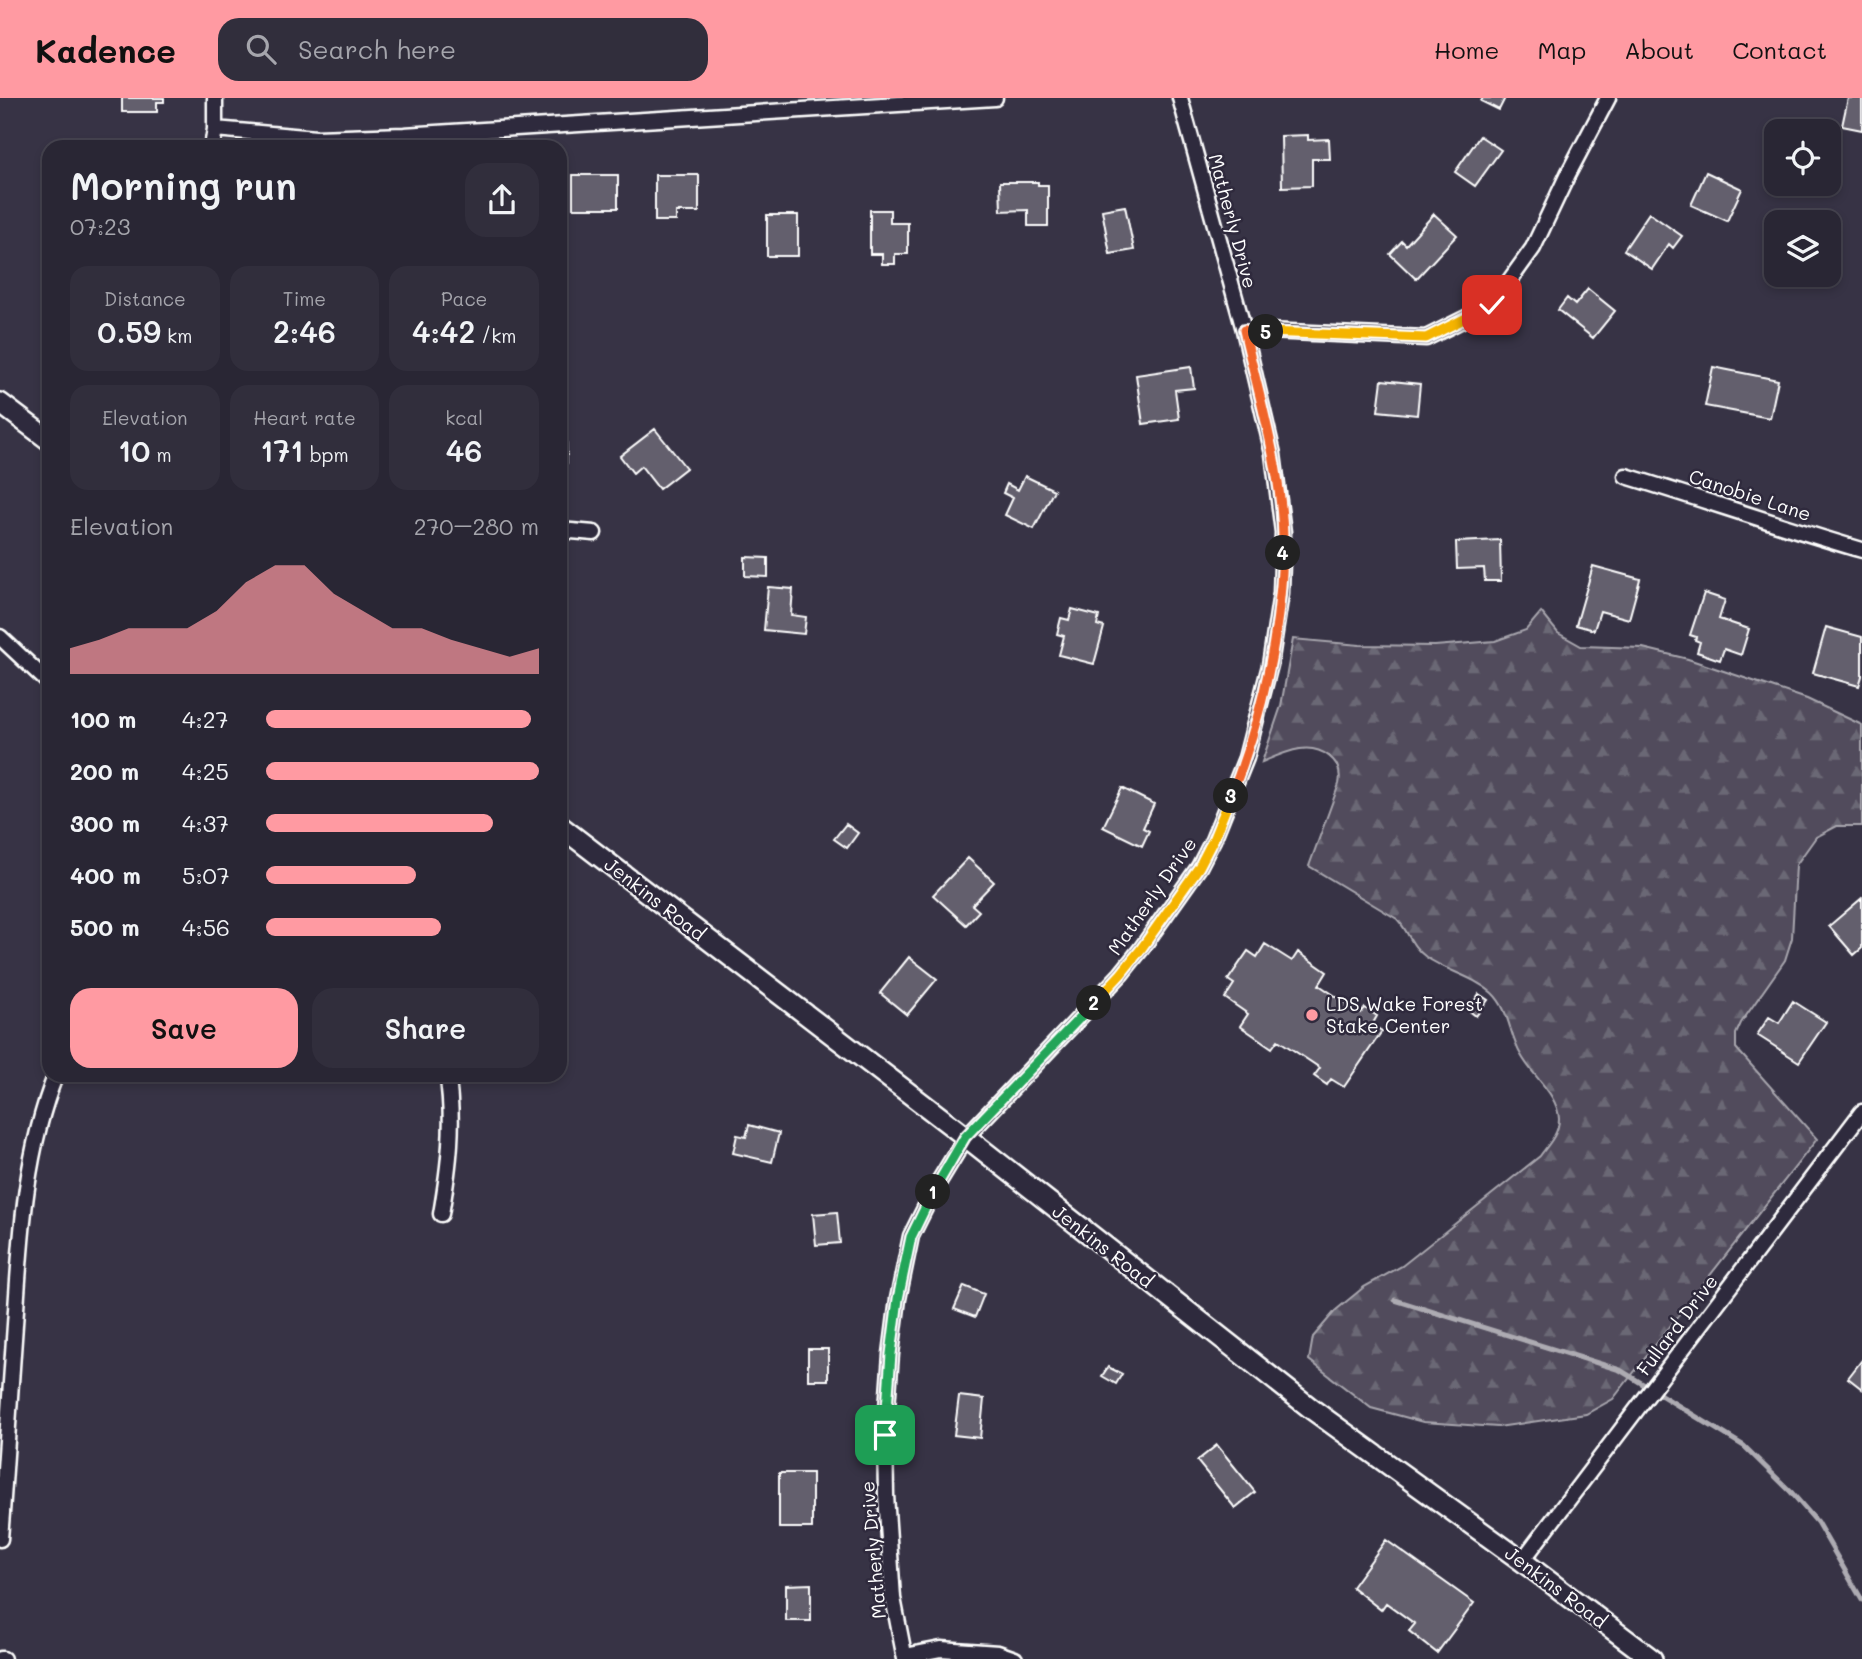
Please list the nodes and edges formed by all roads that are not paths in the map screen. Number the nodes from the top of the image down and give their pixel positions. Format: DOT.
graph roads {
  1 [pos="215,98"];
  2 [pos="995,98"];
  3 [pos="1180,98"];
  4 [pos="1608,98"];
  5 [pos="215,129"];
  6 [pos="213,140"];
  7 [pos="1244,330"];
  8 [pos="0,403"];
  9 [pos="42,435"];
  10 [pos="1626,476"];
  11 [pos="567,531"];
  12 [pos="594,533"];
  13 [pos="1862,550"];
  14 [pos="0,637"];
  15 [pos="42,677"];
  16 [pos="567,831"];
  17 [pos="53,1082"];
  18 [pos="449,1082"];
  19 [pos="1862,1112"];
  20 [pos="965,1137"];
  21 [pos="441,1214"];
  22 [pos="0,1539"];
  23 [pos="1522,1561"];
  24 [pos="905,1658"];
  25 [pos="1016,1659"];
  26 [pos="1652,1659"];
  1 -- 5 [label="street"];
  2 -- 5 [label="street"];
  3 -- 7 [label="street, Matherly Drive"];
  4 -- 7 [label="street"];
  5 -- 6 [label="street"];
  7 -- 20 [label="street, Matherly Drive"];
  8 -- 9 [label="street"];
  10 -- 13 [label="street, Canobie Lane"];
  11 -- 12 [label="street"];
  14 -- 15 [label="street"];
  16 -- 20 [label="street, Jenkins Road"];
  17 -- 22 [label="street"];
  18 -- 21 [label="street"];
  19 -- 23 [label="street, Fullard Drive"];
  20 -- 23 [label="street, Jenkins Road"];
  20 -- 24 [label="street, Matherly Drive"];
  23 -- 26 [label="street, Jenkins Road"];
  24 -- 25 [label="street"];
}
